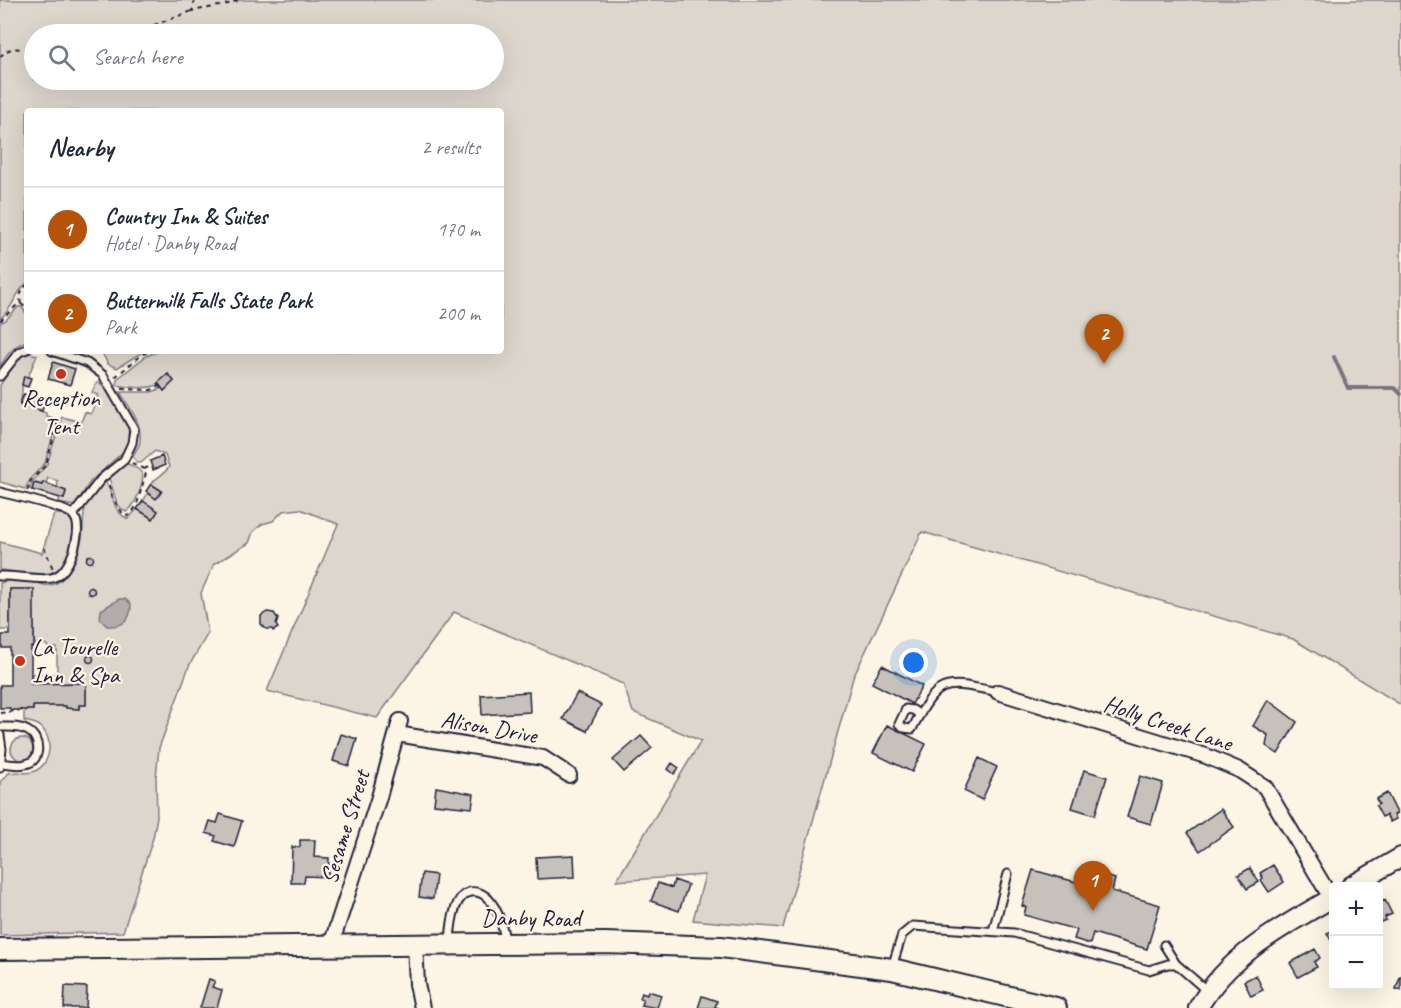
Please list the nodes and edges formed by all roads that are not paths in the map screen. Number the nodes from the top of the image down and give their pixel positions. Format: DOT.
graph roads {
  1 [pos="24,350"];
  2 [pos="61,354"];
  3 [pos="0,376"];
  4 [pos="0,492"];
  5 [pos="73,515"];
  6 [pos="0,576"];
  7 [pos="998,693"];
  8 [pos="920,715"];
  9 [pos="0,727"];
  10 [pos="398,728"];
  11 [pos="0,735"];
  12 [pos="1,765"];
  13 [pos="569,775"];
  14 [pos="1401,857"];
  15 [pos="1008,874"];
  16 [pos="1358,882"];
  17 [pos="1329,892"];
  18 [pos="1329,899"];
  19 [pos="993,931"];
  20 [pos="415,944"];
  21 [pos="449,944"];
  22 [pos="506,944"];
  23 [pos="331,945"];
  24 [pos="1164,945"];
  25 [pos="0,949"];
  26 [pos="1176,964"];
  27 [pos="892,969"];
  28 [pos="1208,992"];
  29 [pos="422,1008"];
  30 [pos="1056,1008"];
  31 [pos="1198,1008"];
  1 -- 3 [label="lane"];
  2 -- 5 [label="lane"];
  4 -- 5 [label="lane"];
  5 -- 6 [label="lane"];
  7 -- 8 [label="lane"];
  7 -- 17 [label="street, Holly Creek Lane"];
  9 -- 12 [label="lane"];
  10 -- 13 [label="street, Alison Drive"];
  10 -- 23 [label="street, Sesame Street"];
  11 -- 12 [label="lane"];
  14 -- 16 [label="street"];
  15 -- 19 [label="lane"];
  18 -- 28 [label="street"];
  19 -- 26 [label="lane"];
  19 -- 27 [label="lane"];
  20 -- 21 [label="main road, Danby Road"];
  20 -- 23 [label="main road, Danby Road"];
  20 -- 29 [label="street"];
  21 -- 22 [label="main road, Danby Road"];
  21 -- 22 [label="lane"];
  22 -- 27 [label="main road, Danby Road"];
  23 -- 25 [label="main road, Danby Road"];
  24 -- 26 [label="lane"];
  26 -- 28 [label="lane"];
  27 -- 30 [label="main road, Danby Road"];
  28 -- 31 [label="street"];
}
